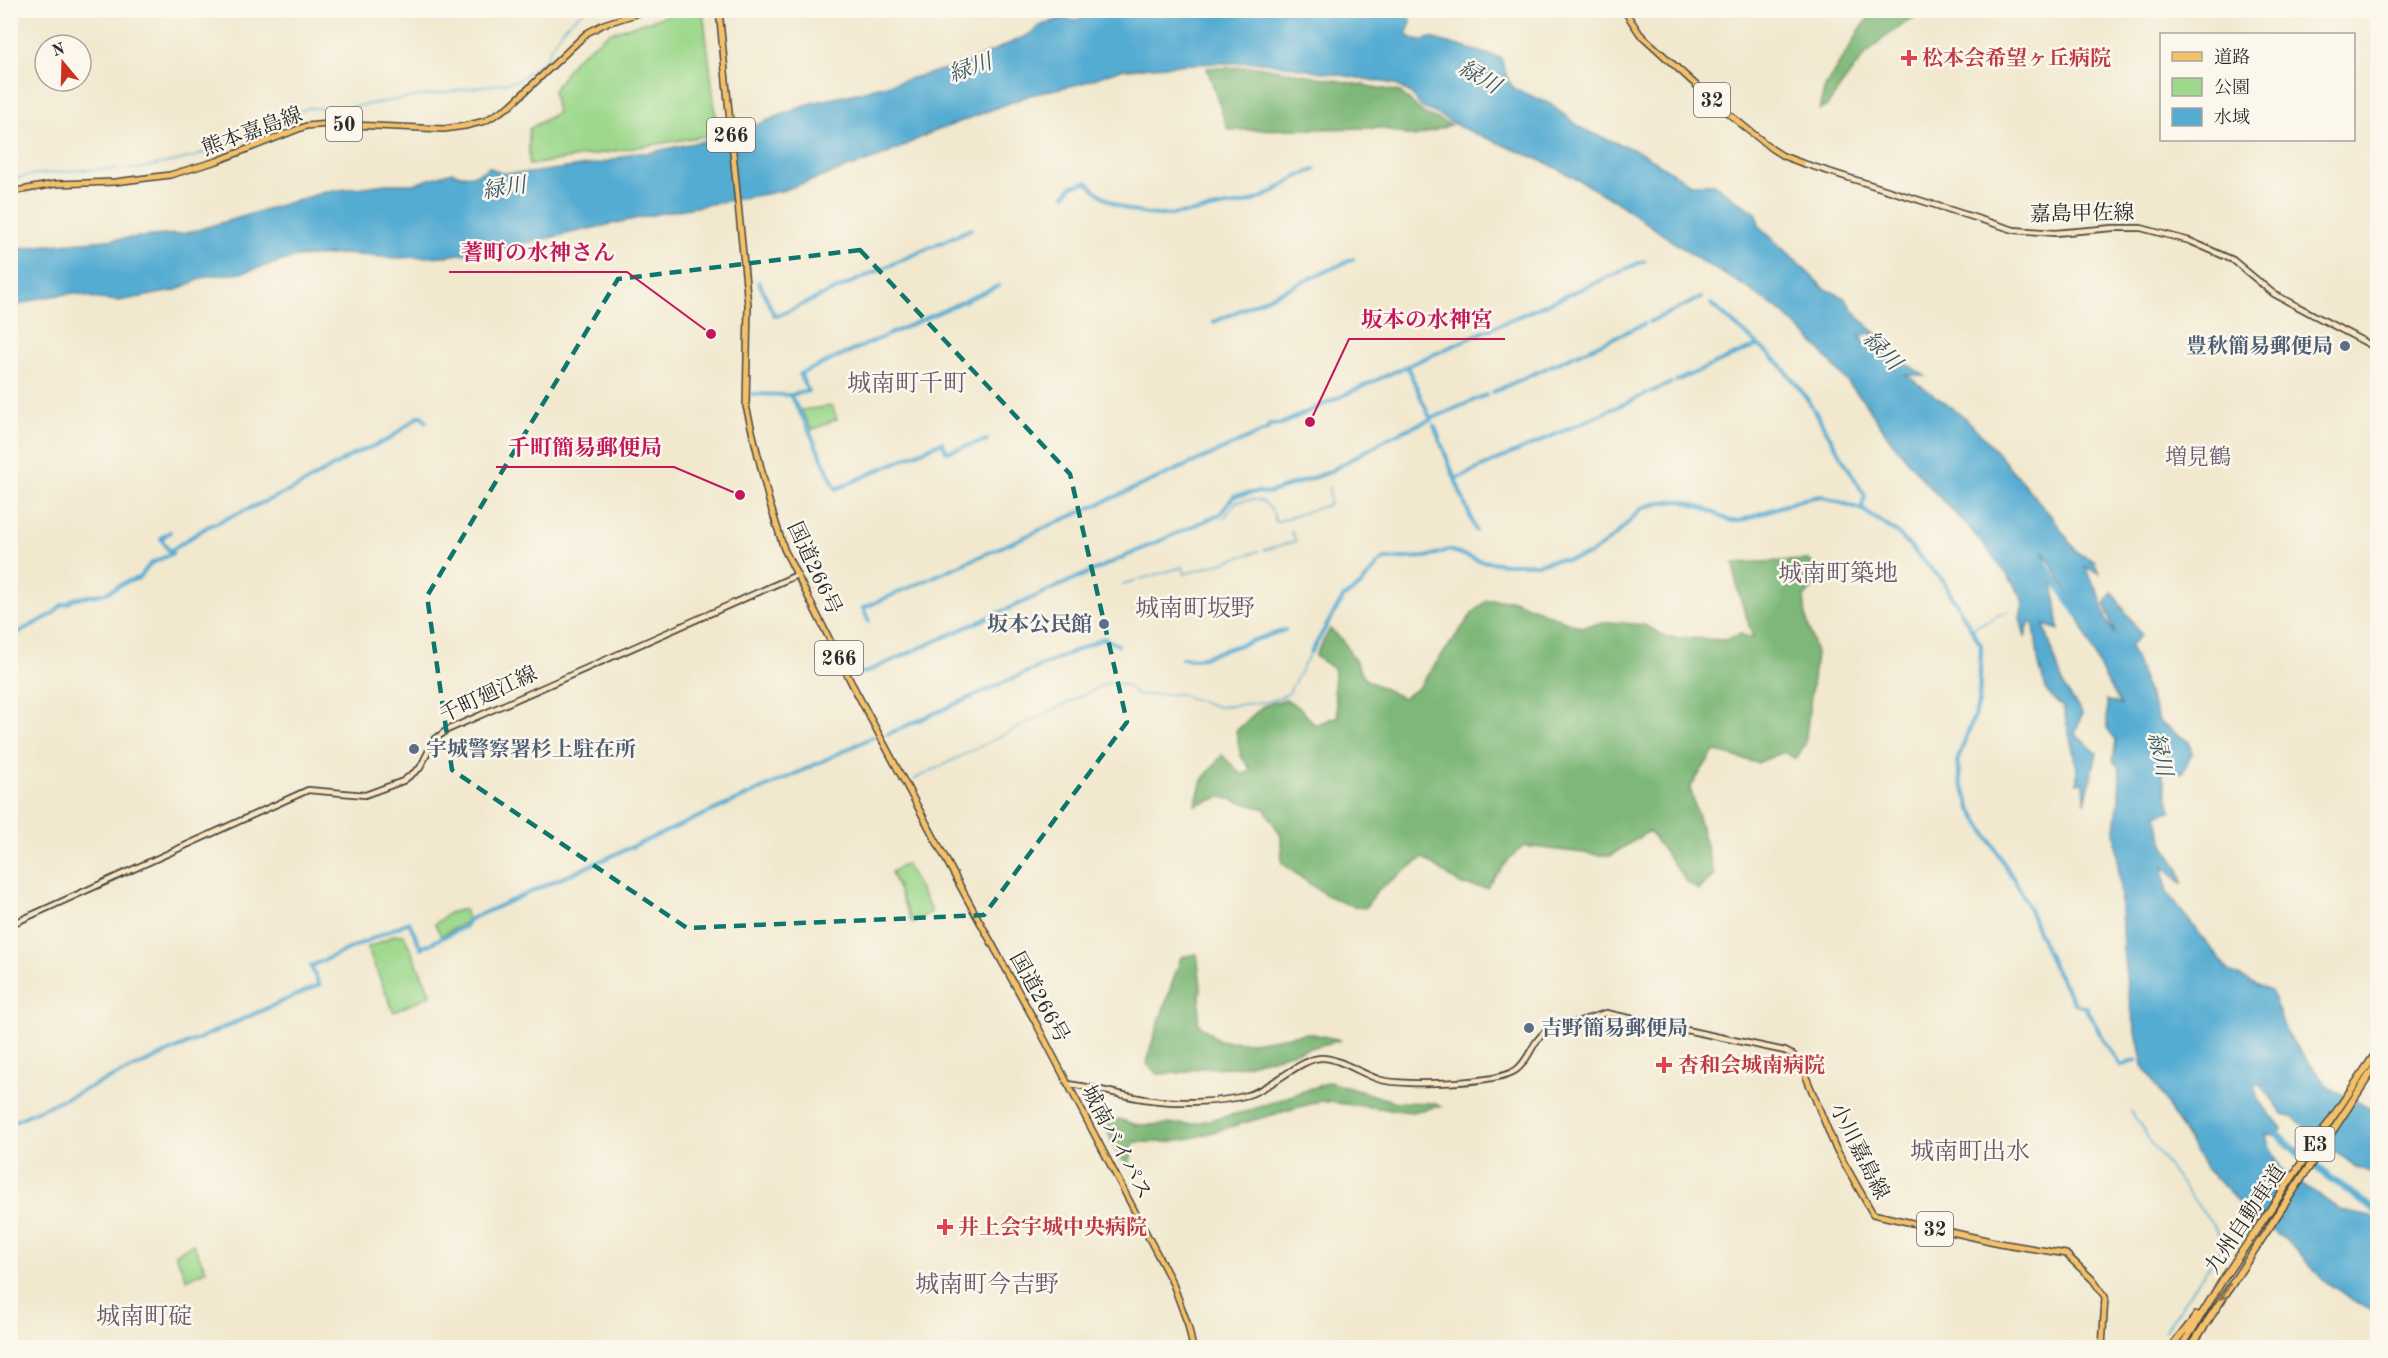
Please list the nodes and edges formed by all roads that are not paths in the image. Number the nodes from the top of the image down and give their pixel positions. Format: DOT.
graph roads {
  1 [pos="648,10"];
  2 [pos="719,10"];
  3 [pos="1626,12"];
  4 [pos="1802,163"];
  5 [pos="10,192"];
  6 [pos="2378,349"];
  7 [pos="797,575"];
  8 [pos="10,925"];
  9 [pos="2378,1050"];
  10 [pos="1793,1055"];
  11 [pos="2378,1062"];
  12 [pos="1068,1084"];
  13 [pos="2254,1241"];
  14 [pos="2208,1304"];
  15 [pos="1193,1347"];
  16 [pos="2102,1347"];
  17 [pos="2171,1347"];
  18 [pos="2181,1347"];
  19 [pos="2191,1347"];
  1 -- 5 [label="main road, 熊本嘉島線 / 50"];
  2 -- 7 [label="main road, 国道266号 / 266"];
  3 -- 4 [label="main road, 32"];
  4 -- 6 [label="main road, 嘉島甲佐線"];
  7 -- 8 [label="main road, 千町廻江線"];
  7 -- 12 [label="main road, 国道266号 / 266"];
  9 -- 13 [label="highway, 九州自動車道 / E3"];
  10 -- 12 [label="main road"];
  10 -- 16 [label="main road, 小川嘉島線 / 32"];
  11 -- 13 [label="highway, 九州自動車道 / E3"];
  12 -- 15 [label="main road, 城南バイパス / 266"];
  13 -- 14 [label="highway, 九州自動車道 / E3"];
  13 -- 19 [label="highway, 九州自動車道 / E3, one-way"];
  14 -- 17 [label="highway"];
  14 -- 18 [label="highway, 九州自動車道 / E3"];
}
